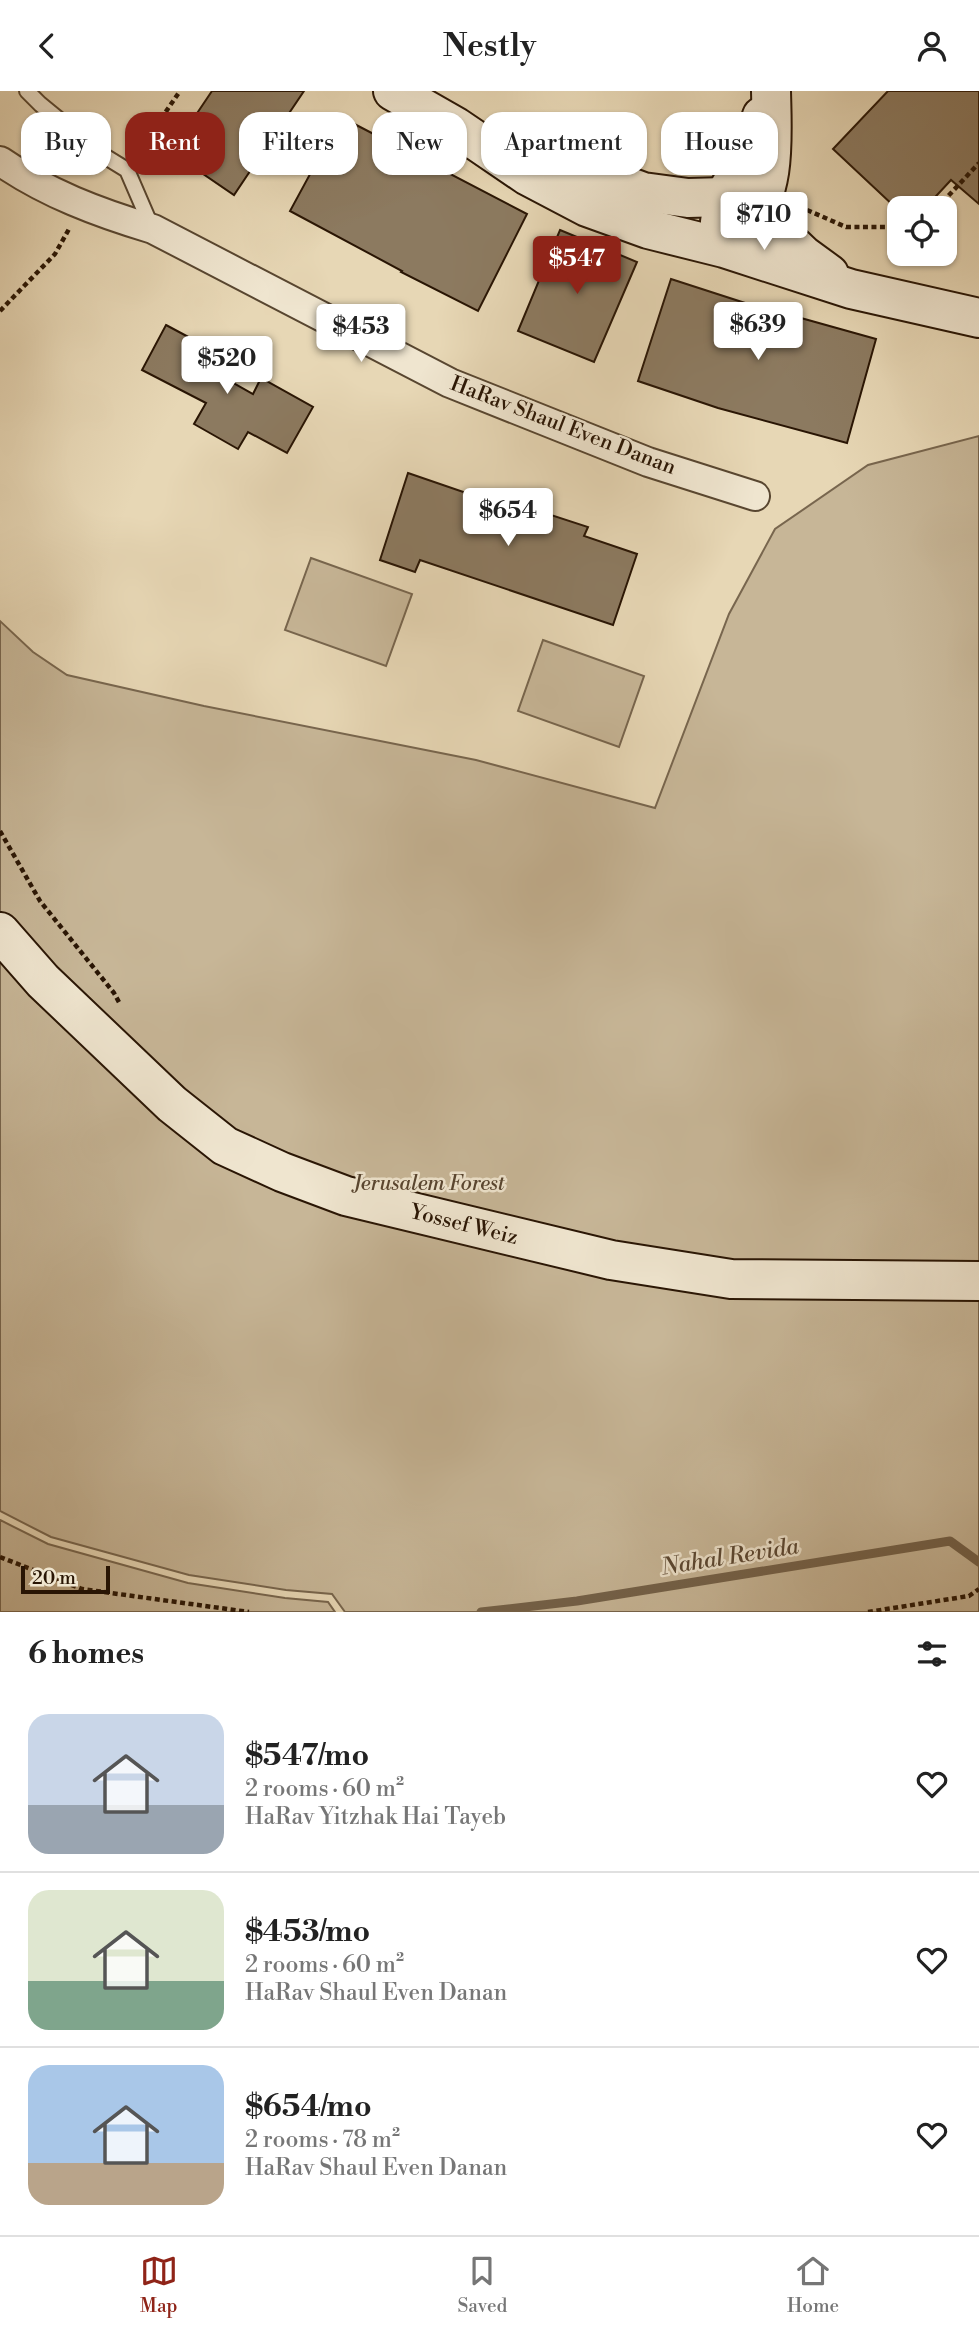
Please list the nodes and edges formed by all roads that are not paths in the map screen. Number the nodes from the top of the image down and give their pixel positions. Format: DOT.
graph roads {
  1 [pos="27,91"];
  2 [pos="769,91"];
  3 [pos="396,92"];
  4 [pos="430,112"];
  5 [pos="467,131"];
  6 [pos="467,134"];
  7 [pos="0,161"];
  8 [pos="741,205"];
  9 [pos="153,229"];
  10 [pos="724,248"];
  11 [pos="851,289"];
  12 [pos="979,318"];
  13 [pos="755,496"];
  14 [pos="0,932"];
  15 [pos="979,1281"];
  1 -- 9 [label="lane"];
  2 -- 8 [label="street"];
  3 -- 4 [label="street"];
  5 -- 8 [label="street"];
  6 -- 10 [label="street"];
  7 -- 9 [label="street, HaRav Shaul Even Danan"];
  8 -- 10 [label="street"];
  8 -- 11 [label="street"];
  9 -- 13 [label="street, HaRav Shaul Even Danan"];
  10 -- 11 [label="street"];
  11 -- 12 [label="street"];
  14 -- 15 [label="street, Yossef Weiz"];
}
